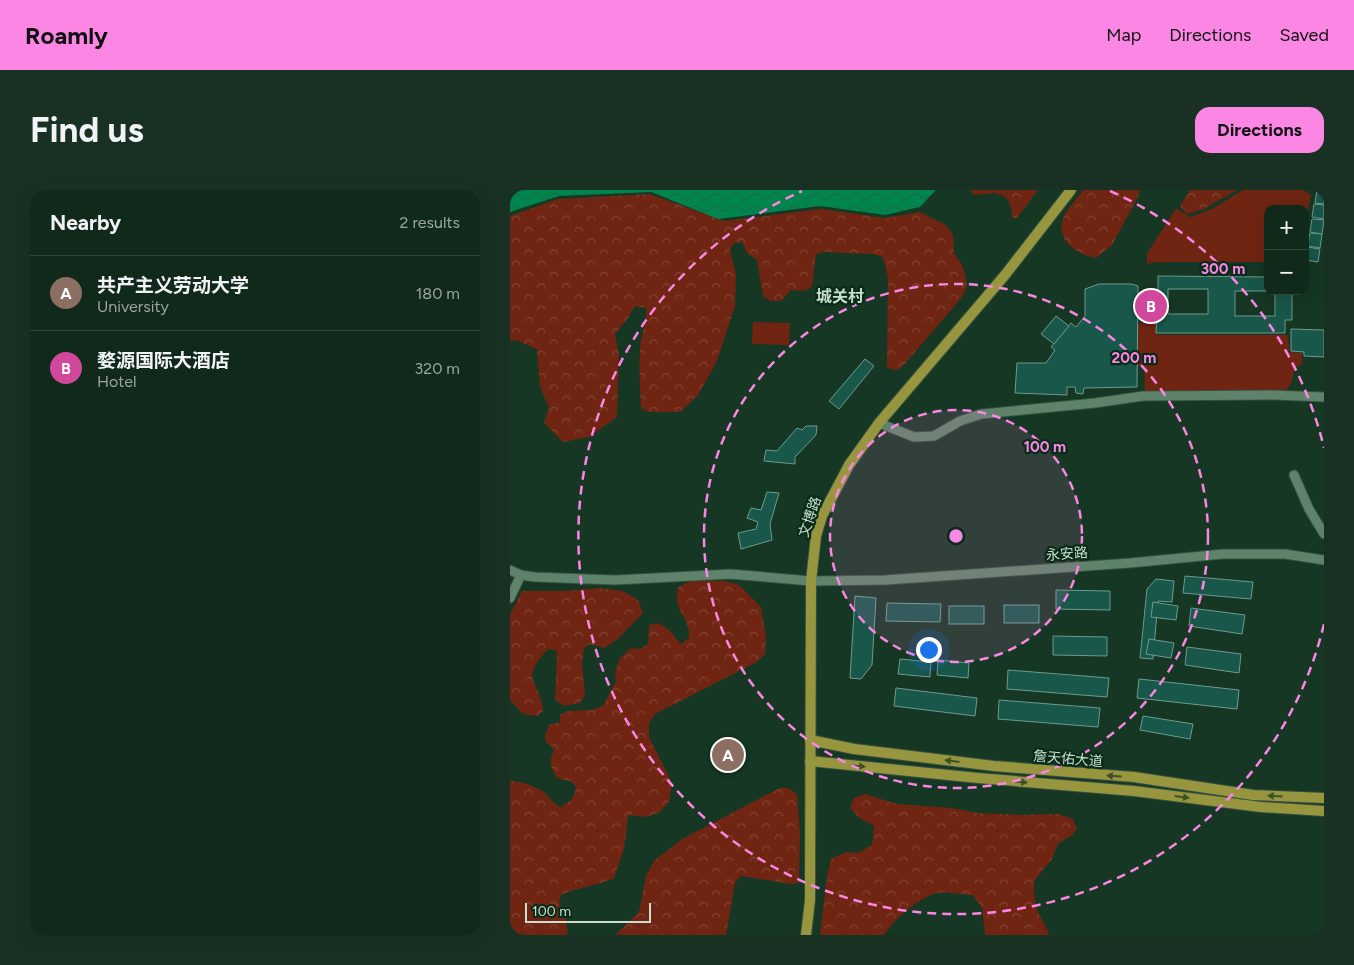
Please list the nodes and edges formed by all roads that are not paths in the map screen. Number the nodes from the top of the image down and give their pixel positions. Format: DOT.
graph roads {
  1 [pos="1071,190"];
  2 [pos="1324,397"];
  3 [pos="879,423"];
  4 [pos="1294,475"];
  5 [pos="1324,534"];
  6 [pos="1324,560"];
  7 [pos="510,570"];
  8 [pos="521,575"];
  9 [pos="811,581"];
  10 [pos="510,598"];
  11 [pos="810,740"];
  12 [pos="810,761"];
  13 [pos="1324,798"];
  14 [pos="1324,811"];
  15 [pos="806,935"];
  1 -- 3 [label="main road, 文博路"];
  2 -- 3 [label="street"];
  3 -- 9 [label="main road, 文博路"];
  4 -- 5 [label="street"];
  6 -- 9 [label="street, 永安路"];
  7 -- 8 [label="street, 永安路"];
  8 -- 9 [label="street, 永安路"];
  8 -- 10 [label="street"];
  9 -- 11 [label="main road, 文博路"];
  11 -- 12 [label="main road, 文博路"];
  13 -- 11 [label="main road, 詹天佑大道, one-way"];
  12 -- 14 [label="main road, 詹天佑大道, one-way"];
  12 -- 15 [label="main road, 文博路"];
}
